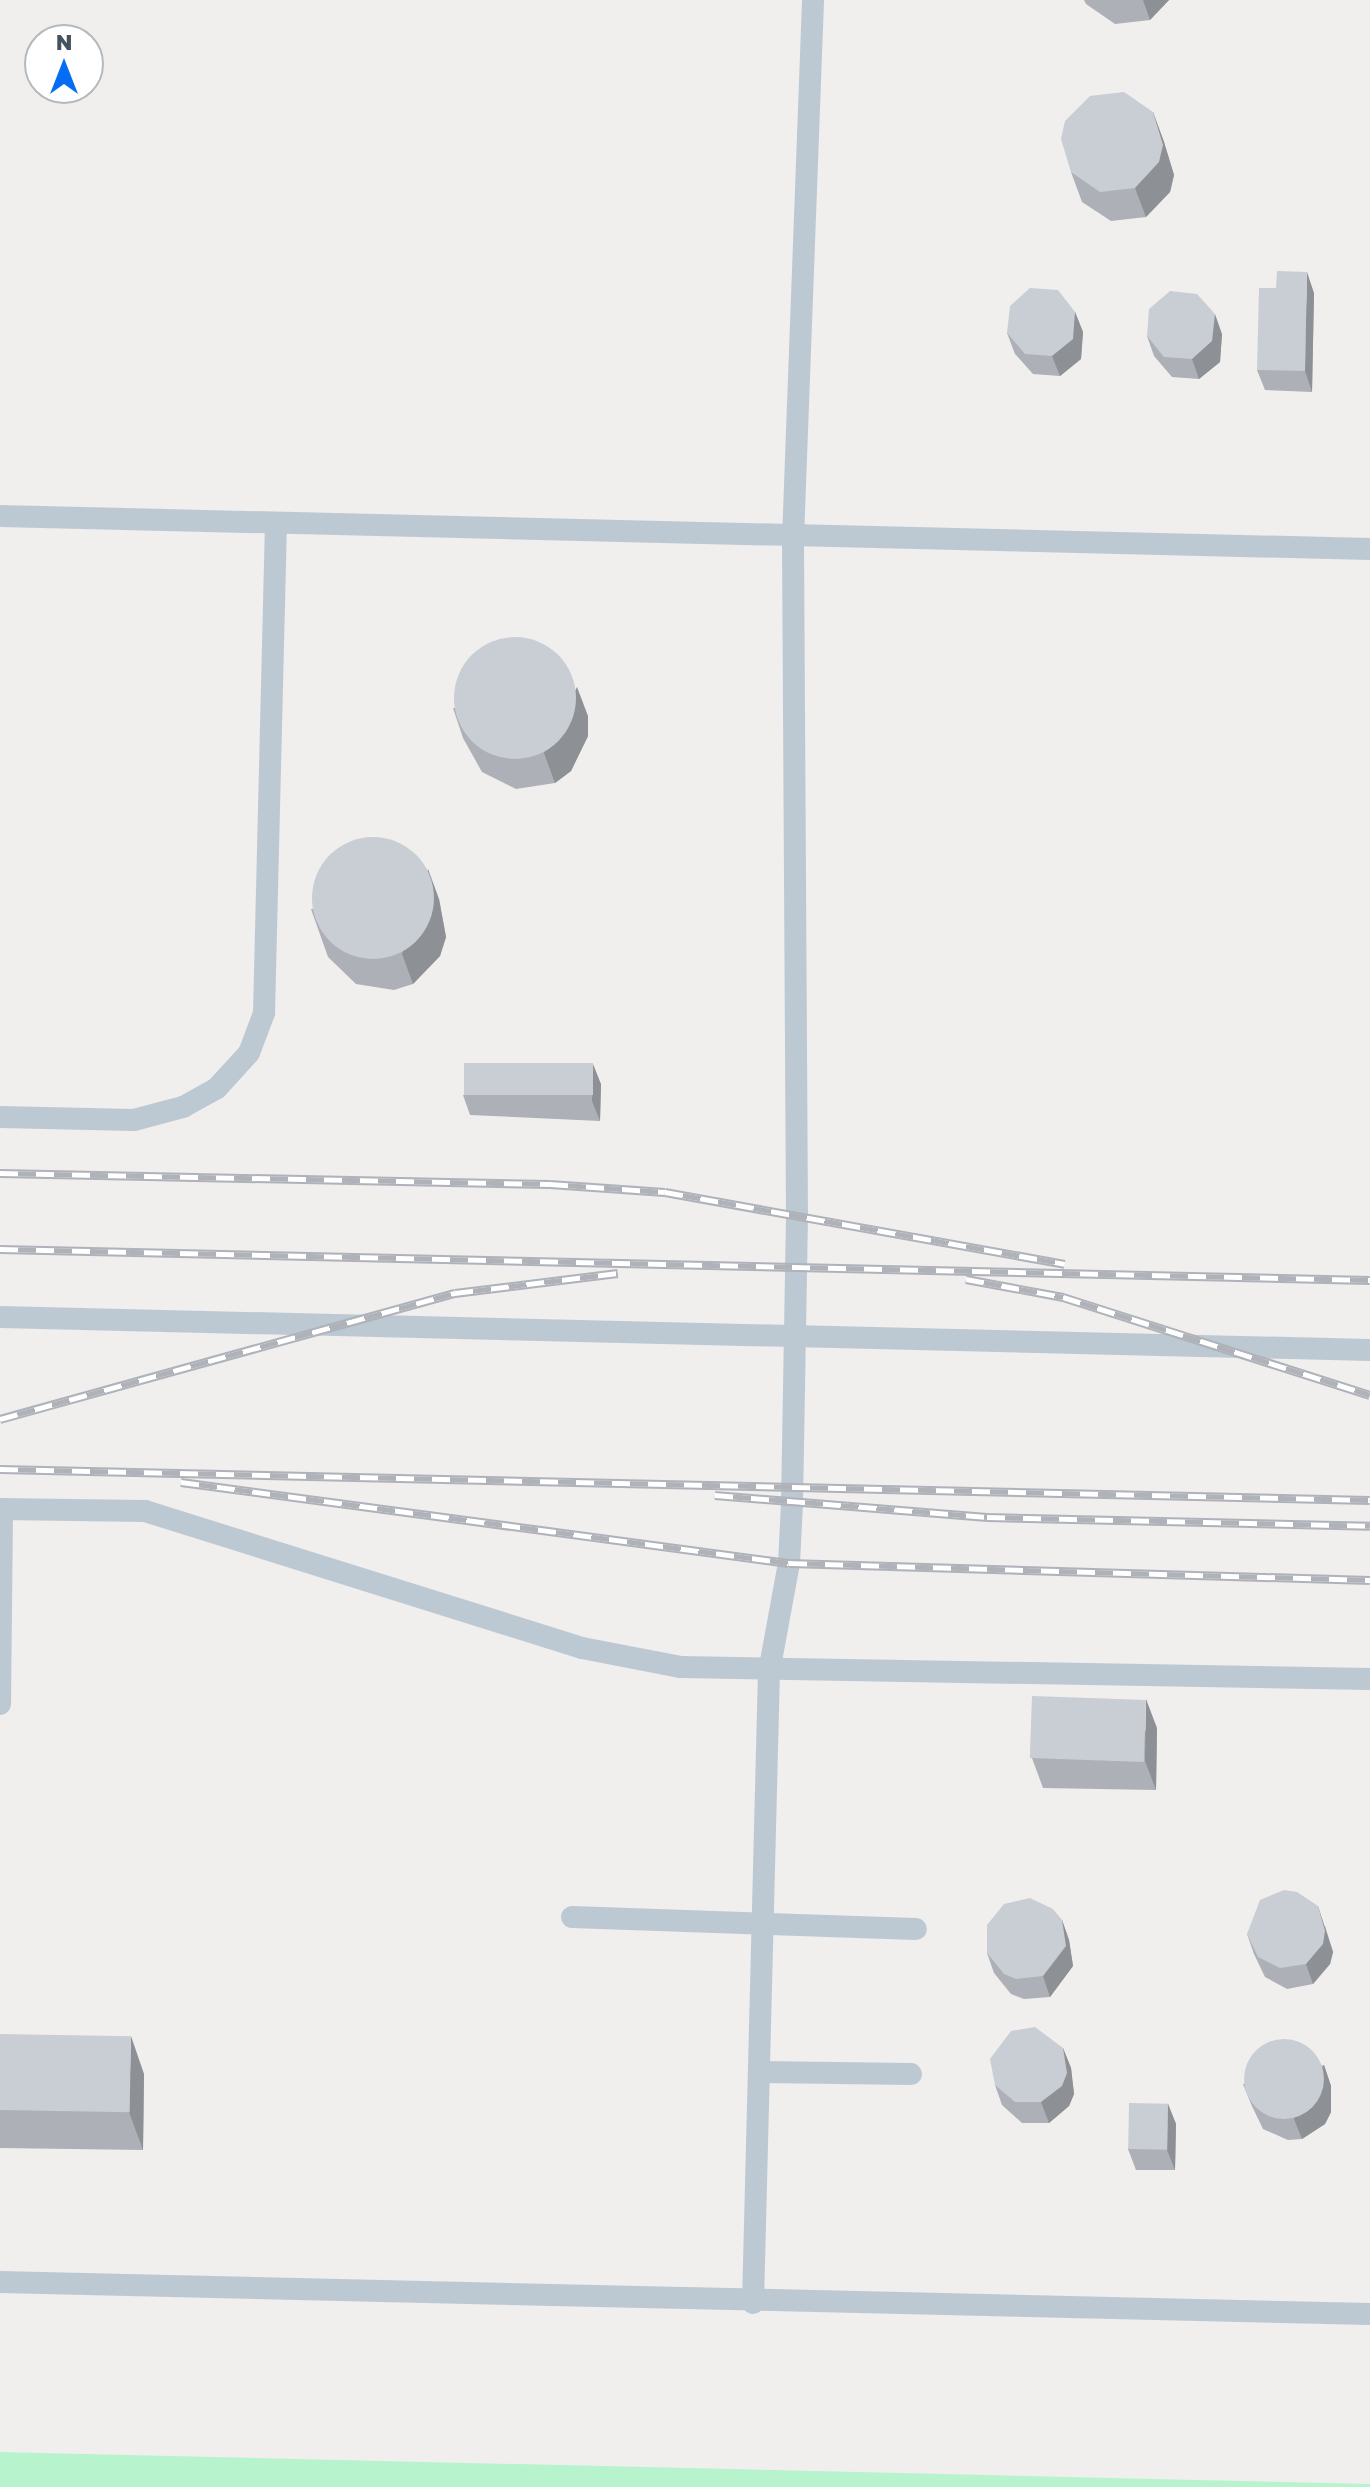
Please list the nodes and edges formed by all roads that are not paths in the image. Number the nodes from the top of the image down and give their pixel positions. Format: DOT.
graph roads {
  1 [pos="813,0"];
  2 [pos="0,516"];
  3 [pos="276,524"];
  4 [pos="793,539"];
  5 [pos="1370,549"];
  6 [pos="0,1117"];
  7 [pos="0,1317"];
  8 [pos="794,1333"];
  9 [pos="1370,1350"];
  10 [pos="1,1509"];
  11 [pos="769,1672"];
  12 [pos="1370,1679"];
  13 [pos="0,1704"];
  14 [pos="572,1917"];
  15 [pos="763,1924"];
  16 [pos="916,1929"];
  17 [pos="759,2072"];
  18 [pos="911,2074"];
  19 [pos="0,2282"];
  20 [pos="753,2303"];
  21 [pos="1370,2314"];
  1 -- 4 [label="lane"];
  2 -- 3 [label="lane"];
  3 -- 4 [label="lane"];
  3 -- 6 [label="lane"];
  4 -- 5 [label="lane"];
  4 -- 8 [label="lane"];
  7 -- 8 [label="lane"];
  8 -- 9 [label="lane"];
  8 -- 11 [label="lane"];
  10 -- 11 [label="lane"];
  10 -- 13 [label="lane"];
  11 -- 12 [label="lane"];
  11 -- 15 [label="lane"];
  14 -- 15 [label="lane"];
  15 -- 16 [label="lane"];
  15 -- 17 [label="lane"];
  17 -- 18 [label="lane"];
  17 -- 20 [label="lane"];
  19 -- 20 [label="lane"];
  20 -- 21 [label="lane"];
}
